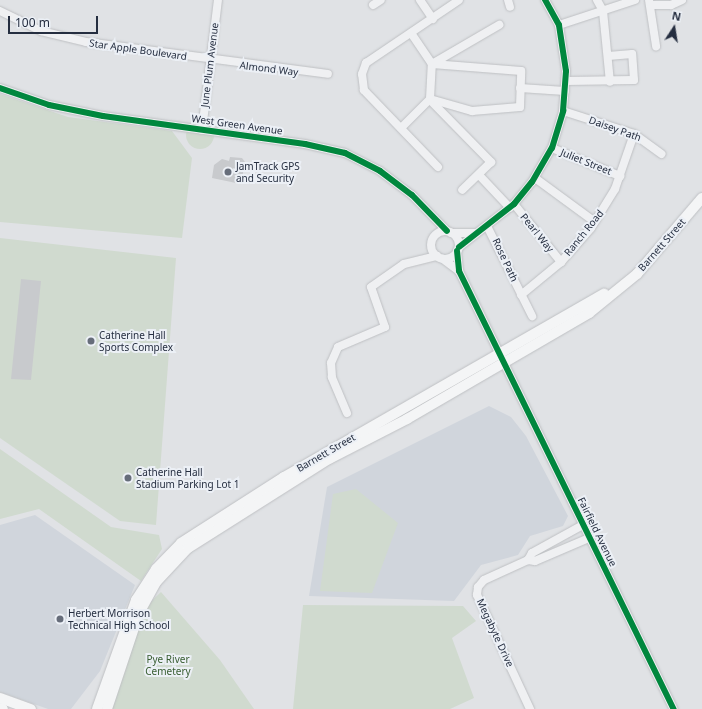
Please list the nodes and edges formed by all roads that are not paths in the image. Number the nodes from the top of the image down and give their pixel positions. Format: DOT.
graph roads {
  1 [pos="218,0"];
  2 [pos="381,0"];
  3 [pos="420,0"];
  4 [pos="459,0"];
  5 [pos="545,0"];
  6 [pos="597,0"];
  7 [pos="634,0"];
  8 [pos="682,0"];
  9 [pos="650,3"];
  10 [pos="373,5"];
  11 [pos="0,11"];
  12 [pos="603,11"];
  13 [pos="433,19"];
  14 [pos="499,25"];
  15 [pos="559,26"];
  16 [pos="412,34"];
  17 [pos="656,46"];
  18 [pos="608,56"];
  19 [pos="210,60"];
  20 [pos="432,64"];
  21 [pos="328,74"];
  22 [pos="566,81"];
  23 [pos="610,82"];
  24 [pos="0,88"];
  25 [pos="520,88"];
  26 [pos="565,91"];
  27 [pos="430,99"];
  28 [pos="564,111"];
  29 [pos="401,128"];
  30 [pos="202,130"];
  31 [pos="634,134"];
  32 [pos="552,148"];
  33 [pos="662,154"];
  34 [pos="438,167"];
  35 [pos="479,174"];
  36 [pos="620,176"];
  37 [pos="535,178"];
  38 [pos="462,190"];
  39 [pos="702,198"];
  40 [pos="512,206"];
  41 [pos="433,218"];
  42 [pos="594,222"];
  43 [pos="487,226"];
  44 [pos="449,232"];
  45 [pos="475,233"];
  46 [pos="432,242"];
  47 [pos="458,249"];
  48 [pos="421,258"];
  49 [pos="440,258"];
  50 [pos="561,262"];
  51 [pos="459,271"];
  52 [pos="521,295"];
  53 [pos="532,316"];
  54 [pos="502,359"];
  55 [pos="347,413"];
  56 [pos="583,525"];
  57 [pos="589,538"];
  58 [pos="528,560"];
  59 [pos="0,698"];
  60 [pos="31,709"];
  61 [pos="97,709"];
  62 [pos="107,709"];
  63 [pos="530,709"];
  64 [pos="674,709"];
  1 -- 19 [label="street, June Plum Avenue"];
  2 -- 10 [label="street"];
  3 -- 13 [label="street"];
  4 -- 13 [label="street"];
  5 -- 15 [label="street"];
  6 -- 12 [label="street"];
  7 -- 12 [label="street"];
  8 -- 9 [label="street"];
  9 -- 17 [label="street"];
  11 -- 19 [label="street, Star Apple Boulevard"];
  12 -- 15 [label="street"];
  12 -- 18 [label="street"];
  13 -- 16 [label="street"];
  14 -- 20 [label="street"];
  15 -- 22 [label="street"];
  16 -- 20 [label="street"];
  16 -- 29 [label="street"];
  18 -- 23 [label="street"];
  18 -- 23 [label="street"];
  19 -- 21 [label="street, Almond Way"];
  19 -- 30 [label="street, June Plum Avenue"];
  20 -- 25 [label="street"];
  20 -- 27 [label="street"];
  22 -- 23 [label="street"];
  22 -- 26 [label="street"];
  24 -- 30 [label="street, West Green Avenue"];
  25 -- 26 [label="street"];
  25 -- 27 [label="street"];
  26 -- 28 [label="street"];
  27 -- 29 [label="street"];
  27 -- 35 [label="street"];
  28 -- 31 [label="street, Daisey Path"];
  28 -- 32 [label="street"];
  29 -- 34 [label="street"];
  30 -- 41 [label="street, West Green Avenue"];
  31 -- 33 [label="street, Daisey Path"];
  31 -- 36 [label="street, Ranch Road"];
  32 -- 36 [label="street, Juliet Street"];
  32 -- 37 [label="street"];
  35 -- 38 [label="street"];
  35 -- 40 [label="street, Pearl Way"];
  36 -- 42 [label="street, Ranch Road"];
  37 -- 40 [label="street"];
  37 -- 42 [label="street"];
  39 -- 54 [label="main road, Barnett Street"];
  40 -- 43 [label="street"];
  40 -- 50 [label="street, Pearl Way"];
  41 -- 44 [label="street, West Green Avenue"];
  41 -- 46 [label="street"];
  42 -- 50 [label="street, Ranch Road"];
  43 -- 45 [label="street"];
  43 -- 52 [label="street, Rose Path"];
  44 -- 45 [label="street"];
  44 -- 46 [label="street"];
  44 -- 47 [label="street"];
  45 -- 47 [label="street"];
  46 -- 48 [label="street"];
  46 -- 49 [label="street"];
  47 -- 49 [label="street"];
  47 -- 51 [label="street"];
  48 -- 49 [label="street"];
  48 -- 55 [label="street"];
  49 -- 51 [label="street"];
  50 -- 52 [label="street, Ranch Road"];
  51 -- 54 [label="street"];
  52 -- 53 [label="street, Rose Path"];
  54 -- 56 [label="street, Fairfield Avenue"];
  54 -- 61 [label="main road, Barnett Street"];
  54 -- 62 [label="main road, Barnett Street"];
  56 -- 57 [label="street, Fairfield Avenue"];
  56 -- 58 [label="street, Megabyte Drive"];
  57 -- 58 [label="street, Megabyte Drive"];
  57 -- 64 [label="street, Fairfield Avenue"];
  58 -- 63 [label="street, Megabyte Drive"];
  59 -- 60 [label="main road"];
}
